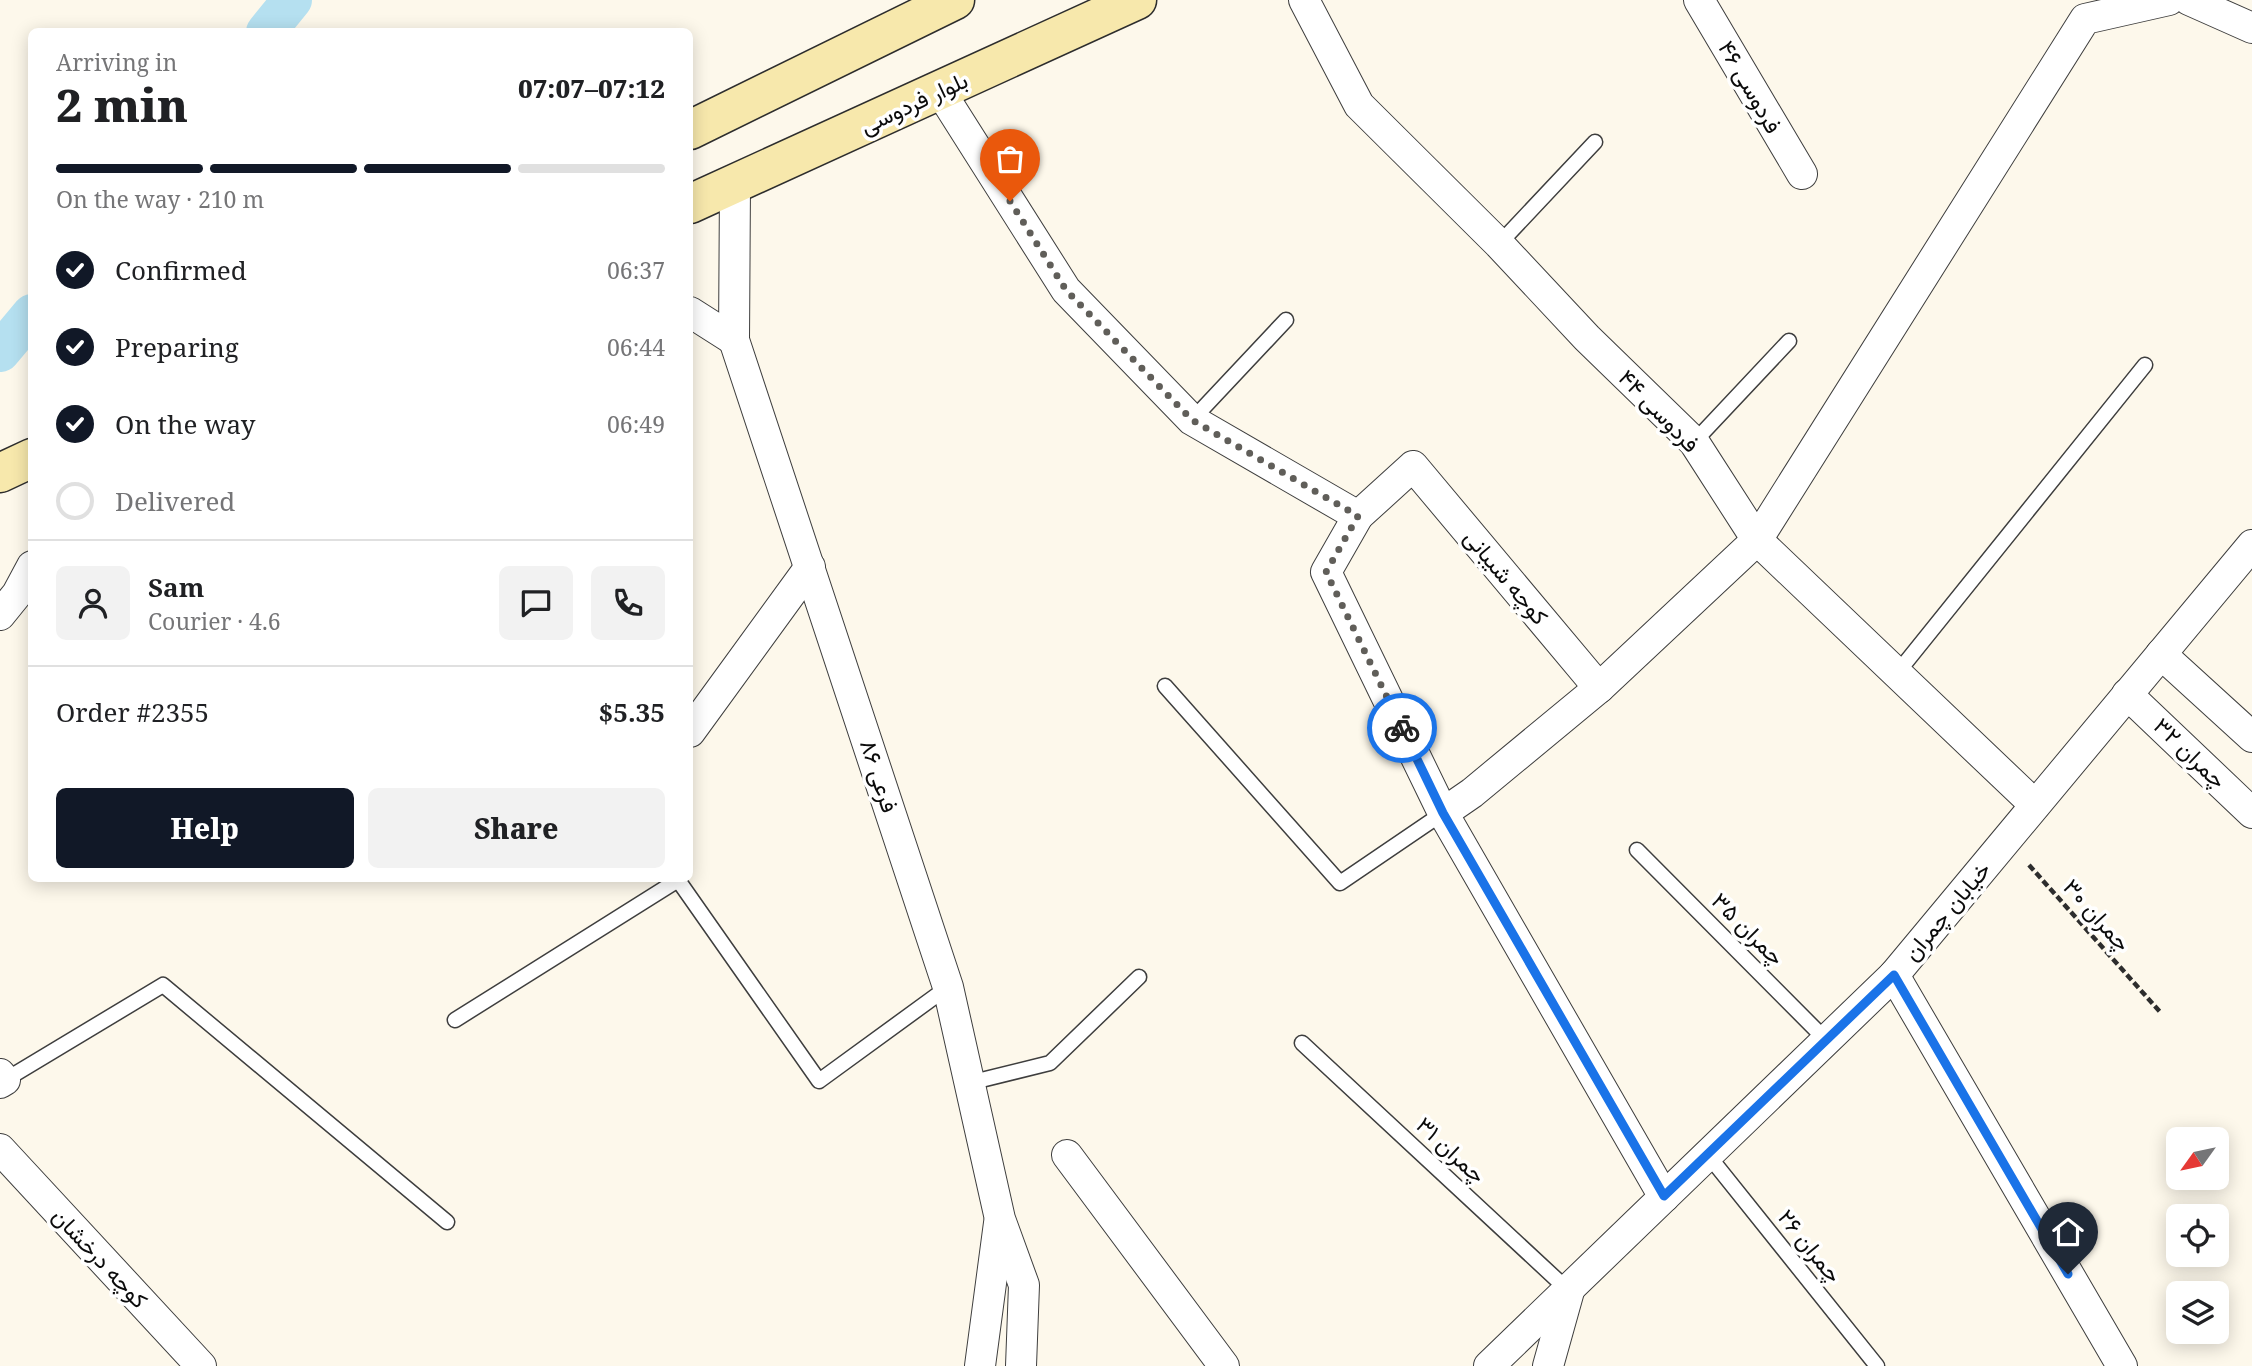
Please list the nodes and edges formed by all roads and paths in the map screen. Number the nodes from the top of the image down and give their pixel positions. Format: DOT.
graph roads {
  1 [pos="955,0"];
  2 [pos="1137,0"];
  3 [pos="1304,0"];
  4 [pos="1699,0"];
  5 [pos="2169,0"];
  6 [pos="2189,0"];
  7 [pos="2252,27"];
  8 [pos="940,90"];
  9 [pos="693,129"];
  10 [pos="1595,142"];
  11 [pos="1802,174"];
  12 [pos="735,185"];
  13 [pos="693,203"];
  14 [pos="1499,243"];
  15 [pos="693,314"];
  16 [pos="1286,320"];
  17 [pos="734,340"];
  18 [pos="1789,341"];
  19 [pos="2145,365"];
  20 [pos="1192,420"];
  21 [pos="1694,442"];
  22 [pos="1358,516"];
  23 [pos="1757,540"];
  24 [pos="2252,545"];
  25 [pos="810,567"];
  26 [pos="28,574"];
  27 [pos="14,603"];
  28 [pos="2161,654"];
  29 [pos="1898,672"];
  30 [pos="1165,686"];
  31 [pos="1599,688"];
  32 [pos="2127,694"];
  33 [pos="693,728"];
  34 [pos="2252,737"];
  35 [pos="2035,805"];
  36 [pos="1443,813"];
  37 [pos="2252,813"];
  38 [pos="2006,840"];
  39 [pos="1637,850"];
  40 [pos="675,882"];
  41 [pos="679,882"];
  42 [pos="1894,975"];
  43 [pos="1139,977"];
  44 [pos="948,987"];
  45 [pos="2161,1013"];
  46 [pos="455,1020"];
  47 [pos="1826,1040"];
  48 [pos="1302,1043"];
  49 [pos="2,1079"];
  50 [pos="970,1083"];
  51 [pos="0,1149"];
  52 [pos="1067,1155"];
  53 [pos="1707,1155"];
  54 [pos="1664,1196"];
  55 [pos="1000,1219"];
  56 [pos="447,1222"];
  57 [pos="1569,1291"];
  58 [pos="201,1366"];
  59 [pos="980,1366"];
  60 [pos="1021,1366"];
  61 [pos="1224,1366"];
  62 [pos="1489,1366"];
  63 [pos="1548,1366"];
  64 [pos="1877,1366"];
  65 [pos="2122,1366"];
  1 -- 9 [label="main road"];
  2 -- 8 [label="main road, بلوار فردوسی"];
  3 -- 14 [label="street, فردوسی ۴۴"];
  4 -- 11 [label="street, فردوسی ۴۶"];
  5 -- 23 [label="street"];
  6 -- 7 [label="street"];
  8 -- 12 [label="main road, بلوار فردوسی"];
  8 -- 20 [label="street"];
  10 -- 14 [label="lane"];
  12 -- 13 [label="main road, بلوار فردوسی"];
  12 -- 17 [label="street, فرعی ۸۶"];
  14 -- 21 [label="street, فردوسی ۴۴"];
  15 -- 17 [label="street"];
  16 -- 20 [label="lane"];
  17 -- 25 [label="street, فرعی ۸۶"];
  18 -- 21 [label="lane"];
  19 -- 29 [label="lane"];
  20 -- 22 [label="street"];
  21 -- 23 [label="street, فردوسی ۴۴"];
  22 -- 31 [label="street, کوچه شیبانی"];
  22 -- 36 [label="street"];
  23 -- 29 [label="street, فردوسی ۴۴"];
  23 -- 31 [label="street"];
  24 -- 28 [label="street, خیابان چمران"];
  25 -- 33 [label="street"];
  25 -- 44 [label="street, فرعی ۸۶"];
  26 -- 27 [label="street"];
  28 -- 32 [label="street, خیابان چمران"];
  28 -- 34 [label="street"];
  29 -- 35 [label="street, فردوسی ۴۴"];
  30 -- 36 [label="lane"];
  31 -- 36 [label="street"];
  32 -- 35 [label="street, خیابان چمران"];
  32 -- 37 [label="street, چمران ۳۲"];
  35 -- 38 [label="street, خیابان چمران"];
  36 -- 54 [label="street"];
  38 -- 42 [label="street, خیابان چمران"];
  38 -- 45 [label="path, چمران ۳۰"];
  39 -- 47 [label="lane, چمران ۳۵"];
  40 -- 46 [label="lane"];
  41 -- 44 [label="lane"];
  42 -- 47 [label="street, خیابان چمران"];
  42 -- 65 [label="street"];
  43 -- 50 [label="lane"];
  44 -- 50 [label="street, فرعی ۸۶"];
  47 -- 53 [label="street, خیابان چمران"];
  48 -- 57 [label="lane, چمران ۳۱"];
  49 -- 56 [label="lane"];
  50 -- 55 [label="street, فرعی ۸۶"];
  51 -- 58 [label="street, کوچه درخشان"];
  52 -- 61 [label="street"];
  53 -- 54 [label="street, خیابان چمران"];
  53 -- 64 [label="lane, چمران ۲۶"];
  54 -- 57 [label="street, خیابان چمران"];
  55 -- 59 [label="street"];
  55 -- 60 [label="street"];
  57 -- 62 [label="street, خیابان چمران"];
  57 -- 63 [label="street"];
}
